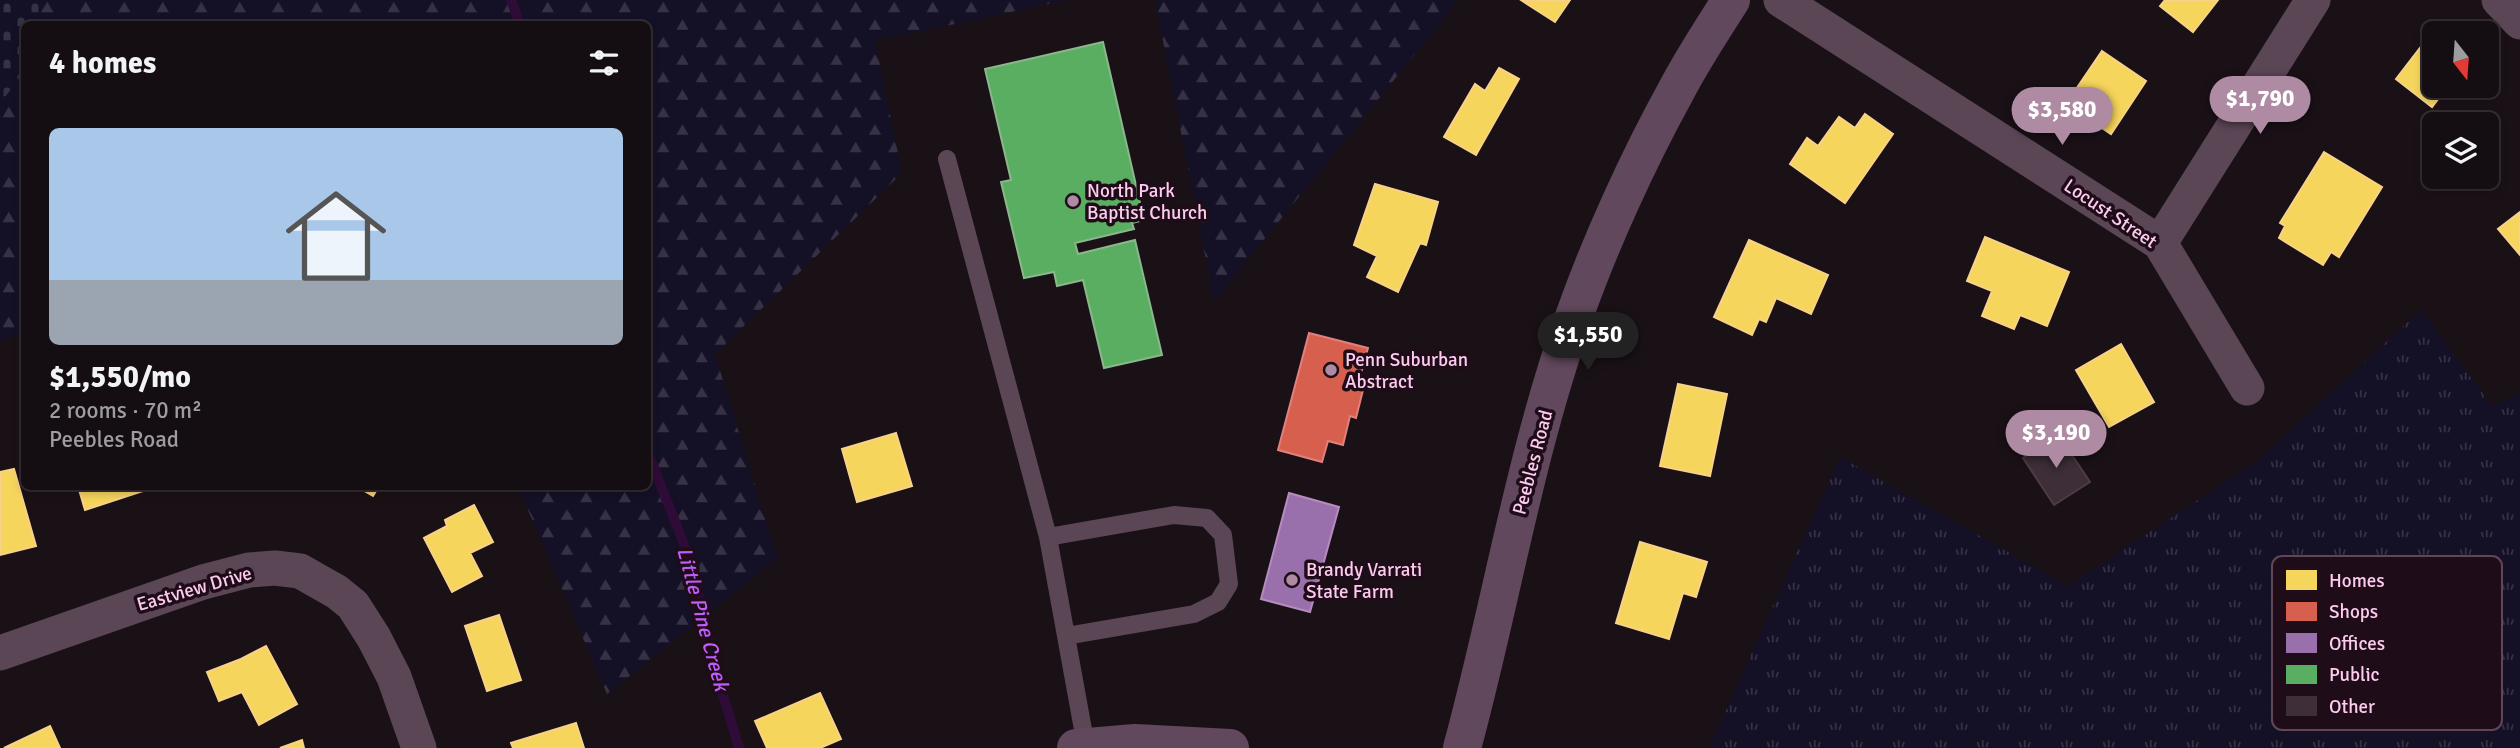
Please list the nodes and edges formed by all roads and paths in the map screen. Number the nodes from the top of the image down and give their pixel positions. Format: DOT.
graph roads {
  1 [pos="1731,0"];
  2 [pos="1781,0"];
  3 [pos="2313,0"];
  4 [pos="2499,0"];
  5 [pos="2520,22"];
  6 [pos="947,159"];
  7 [pos="2160,243"];
  8 [pos="2246,388"];
  9 [pos="1048,537"];
  10 [pos="1066,636"];
  11 [pos="0,653"];
  12 [pos="1081,747"];
  13 [pos="419,748"];
  14 [pos="1230,748"];
  15 [pos="1462,748"];
  1 -- 15 [label="street, Peebles Road"];
  2 -- 7 [label="street, Locust Street"];
  3 -- 7 [label="street"];
  4 -- 5 [label="street"];
  6 -- 9 [label="lane"];
  7 -- 8 [label="street, Locust Street"];
  9 -- 10 [label="lane"];
  9 -- 10 [label="lane"];
  10 -- 12 [label="lane"];
  11 -- 13 [label="street, Eastview Drive"];
  12 -- 14 [label="street"];
}
